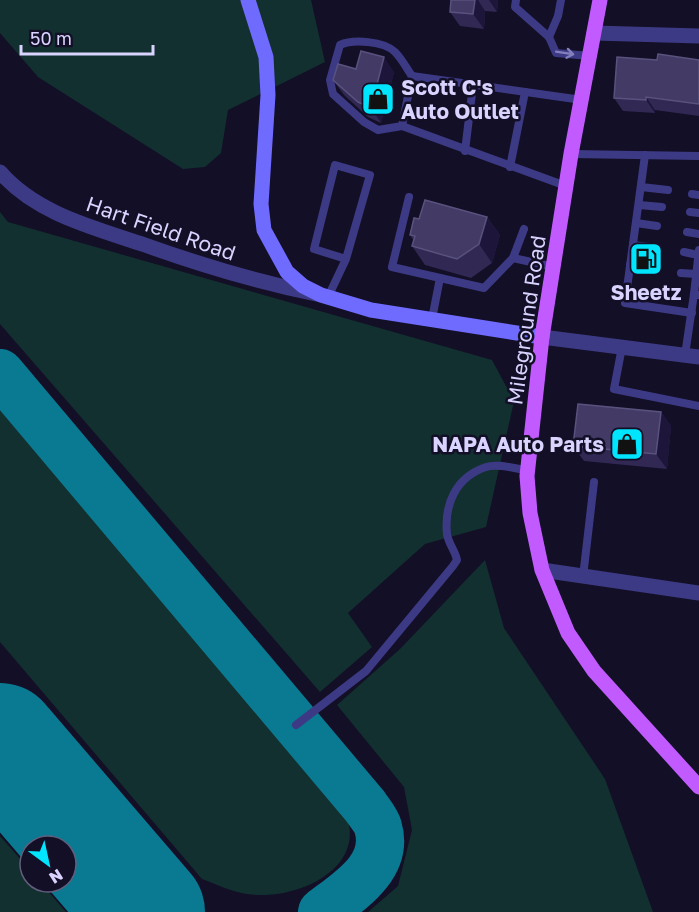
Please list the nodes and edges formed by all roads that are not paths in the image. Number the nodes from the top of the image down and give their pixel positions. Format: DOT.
graph roads {
  1 [pos="248,0"];
  2 [pos="516,0"];
  3 [pos="561,0"];
  4 [pos="600,0"];
  5 [pos="594,33"];
  6 [pos="699,36"];
  7 [pos="549,37"];
  8 [pos="590,56"];
  9 [pos="412,76"];
  10 [pos="473,85"];
  11 [pos="525,92"];
  12 [pos="583,100"];
  13 [pos="402,126"];
  14 [pos="465,151"];
  15 [pos="571,154"];
  16 [pos="645,155"];
  17 [pos="699,156"];
  18 [pos="510,167"];
  19 [pos="0,172"];
  20 [pos="566,186"];
  21 [pos="641,187"];
  22 [pos="668,190"];
  23 [pos="410,197"];
  24 [pos="639,205"];
  25 [pos="662,207"];
  26 [pos="636,223"];
  27 [pos="657,226"];
  28 [pos="524,229"];
  29 [pos="687,232"];
  30 [pos="699,234"];
  31 [pos="633,245"];
  32 [pos="657,248"];
  33 [pos="699,250"];
  34 [pos="684,252"];
  35 [pos="698,255"];
  36 [pos="513,258"];
  37 [pos="346,259"];
  38 [pos="630,265"];
  39 [pos="554,267"];
  40 [pos="657,268"];
  41 [pos="681,273"];
  42 [pos="696,274"];
  43 [pos="440,278"];
  44 [pos="696,295"];
  45 [pos="325,296"];
  46 [pos="692,313"];
  47 [pos="432,320"];
  48 [pos="542,337"];
  49 [pos="622,347"];
  50 [pos="692,356"];
  51 [pos="699,406"];
  52 [pos="527,470"];
  53 [pos="594,482"];
  54 [pos="542,570"];
  55 [pos="583,577"];
  56 [pos="699,593"];
  57 [pos="296,725"];
  58 [pos="699,787"];
  1 -- 45 [label="main road"];
  2 -- 7 [label="lane"];
  3 -- 7 [label="lane"];
  4 -- 5 [label="main road, Mileground Road"];
  5 -- 6 [label="street"];
  5 -- 8 [label="main road, Mileground Road"];
  7 -- 8 [label="lane, one-way"];
  8 -- 12 [label="main road, Mileground Road"];
  9 -- 10 [label="lane"];
  9 -- 13 [label="lane"];
  9 -- 13 [label="lane"];
  10 -- 11 [label="lane"];
  10 -- 14 [label="lane"];
  11 -- 12 [label="lane"];
  11 -- 18 [label="lane"];
  12 -- 15 [label="main road, Mileground Road"];
  13 -- 14 [label="lane"];
  14 -- 18 [label="lane"];
  15 -- 16 [label="lane"];
  15 -- 20 [label="main road, Mileground Road"];
  16 -- 17 [label="lane"];
  16 -- 21 [label="lane"];
  18 -- 20 [label="lane"];
  19 -- 45 [label="street, Hart Field Road"];
  20 -- 39 [label="main road, Mileground Road"];
  21 -- 22 [label="lane"];
  21 -- 24 [label="lane"];
  23 -- 43 [label="lane"];
  24 -- 25 [label="lane"];
  24 -- 26 [label="lane"];
  26 -- 27 [label="lane"];
  26 -- 31 [label="lane"];
  28 -- 36 [label="lane"];
  29 -- 30 [label="lane"];
  31 -- 32 [label="lane"];
  31 -- 38 [label="lane"];
  33 -- 35 [label="lane"];
  34 -- 35 [label="lane"];
  35 -- 42 [label="lane"];
  36 -- 39 [label="lane"];
  36 -- 43 [label="lane"];
  37 -- 37 [label="lane"];
  37 -- 45 [label="lane"];
  38 -- 40 [label="lane"];
  38 -- 46 [label="lane"];
  39 -- 48 [label="main road, Mileground Road"];
  41 -- 42 [label="lane"];
  42 -- 44 [label="lane"];
  43 -- 47 [label="lane"];
  44 -- 46 [label="lane"];
  45 -- 47 [label="main road"];
  46 -- 50 [label="lane"];
  47 -- 48 [label="main road"];
  48 -- 49 [label="street"];
  48 -- 52 [label="main road, Mileground Road"];
  49 -- 50 [label="street"];
  49 -- 51 [label="lane"];
  52 -- 54 [label="main road, Mileground Road"];
  52 -- 57 [label="lane"];
  53 -- 55 [label="lane"];
  54 -- 55 [label="street"];
  54 -- 58 [label="main road, Mileground Road"];
  55 -- 56 [label="street"];
}
